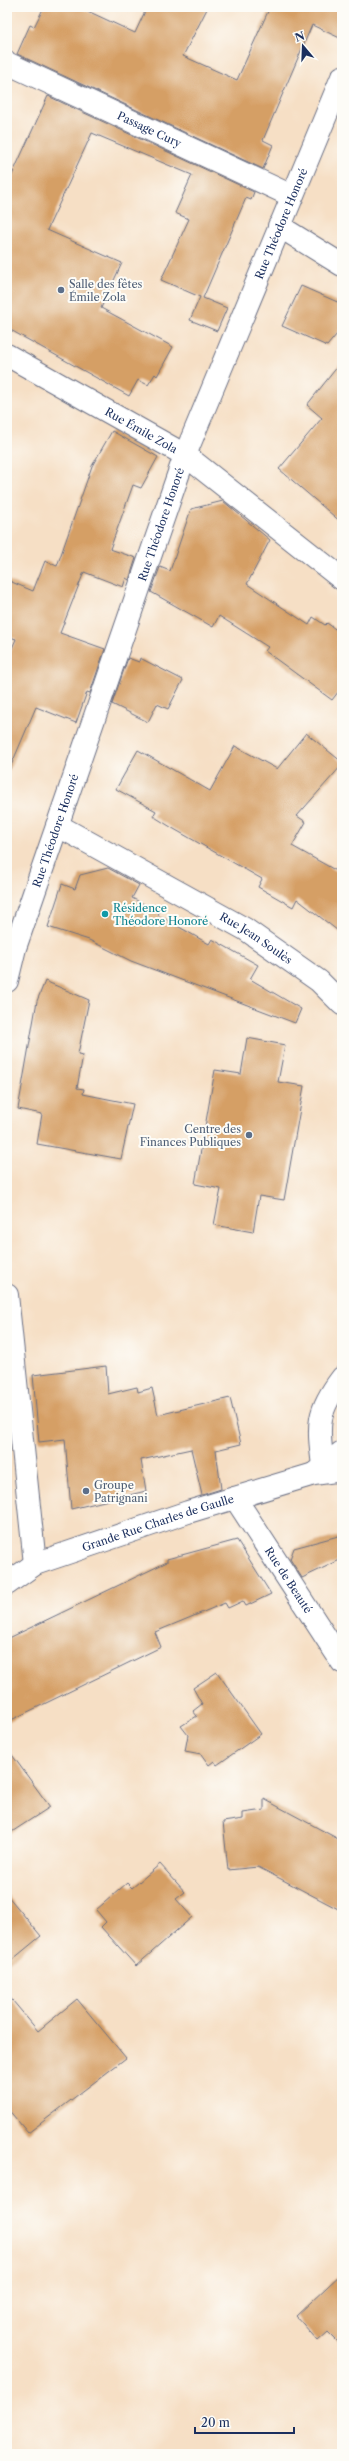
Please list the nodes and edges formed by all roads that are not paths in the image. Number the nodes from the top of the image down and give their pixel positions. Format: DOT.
graph roads {
  1 [pos="7,63"];
  2 [pos="342,77"];
  3 [pos="292,196"];
  4 [pos="279,226"];
  5 [pos="342,265"];
  6 [pos="7,355"];
  7 [pos="185,455"];
  8 [pos="342,579"];
  9 [pos="57,825"];
  10 [pos="7,981"];
  11 [pos="342,1004"];
  12 [pos="7,1295"];
  13 [pos="342,1378"];
  14 [pos="342,1452"];
  15 [pos="327,1470"];
  16 [pos="235,1498"];
  17 [pos="35,1564"];
  18 [pos="7,1584"];
  19 [pos="342,1662"];
  1 -- 3 [label="street, Passage Cury"];
  2 -- 3 [label="street, Rue Théodore Honoré"];
  3 -- 4 [label="street, Rue Théodore Honoré"];
  4 -- 5 [label="street"];
  4 -- 7 [label="street, Rue Théodore Honoré"];
  6 -- 7 [label="street, Rue Émile Zola"];
  7 -- 8 [label="street, Rue Émile Zola"];
  7 -- 9 [label="street, Rue Théodore Honoré"];
  9 -- 10 [label="street, Rue Théodore Honoré"];
  9 -- 11 [label="street, Rue Jean Soulès"];
  12 -- 17 [label="street"];
  13 -- 15 [label="street"];
  14 -- 15 [label="street, Grande Rue Charles de Gaulle"];
  15 -- 16 [label="street, Grande Rue Charles de Gaulle"];
  16 -- 17 [label="street, Grande Rue Charles de Gaulle"];
  16 -- 19 [label="street, Rue de Beauté"];
  17 -- 18 [label="street, Grande Rue Charles de Gaulle"];
}
